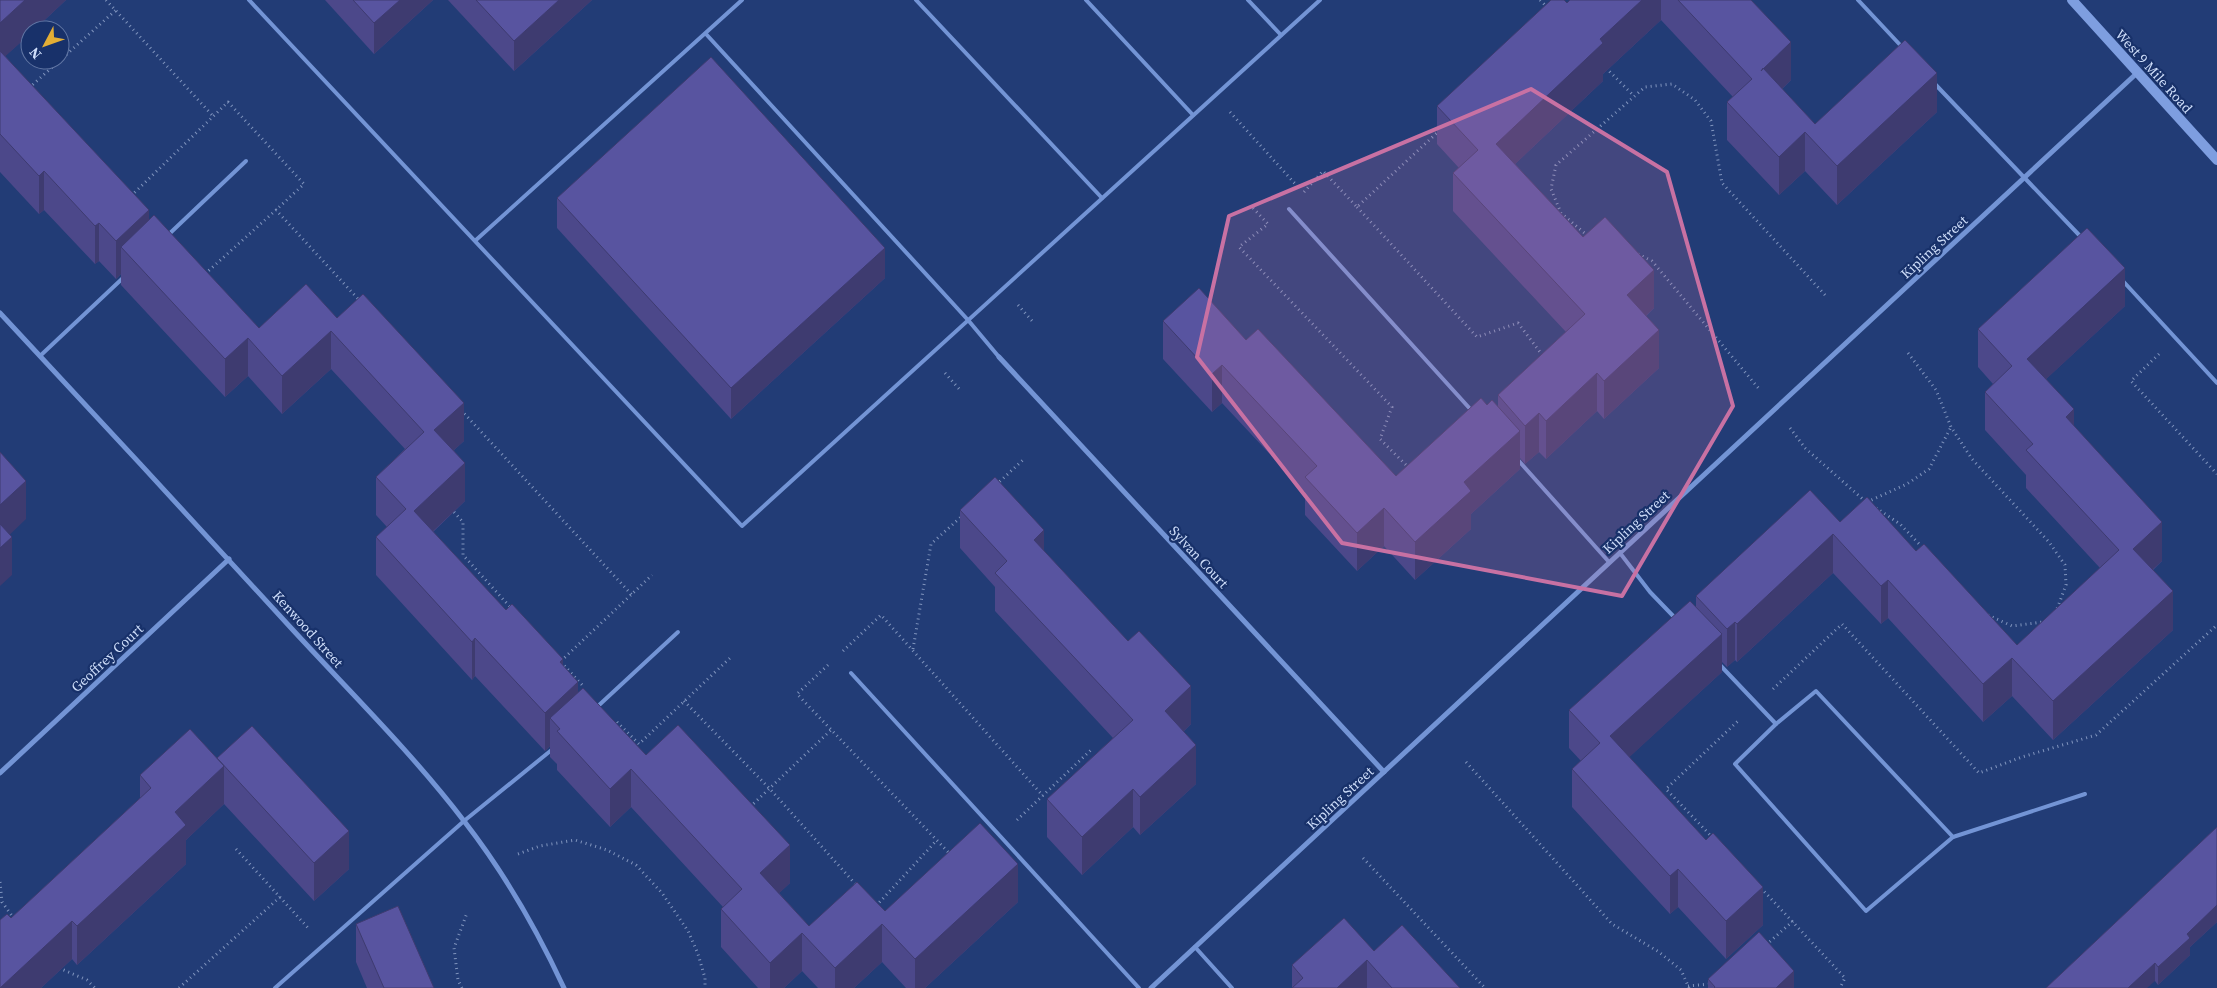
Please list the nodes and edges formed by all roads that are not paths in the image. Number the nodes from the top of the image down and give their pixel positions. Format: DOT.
graph roads {
  1 [pos="249,0"];
  2 [pos="742,0"];
  3 [pos="916,0"];
  4 [pos="1086,0"];
  5 [pos="1248,0"];
  6 [pos="1320,0"];
  7 [pos="1858,0"];
  8 [pos="2072,0"];
  9 [pos="706,34"];
  10 [pos="1281,35"];
  11 [pos="1904,50"];
  12 [pos="2137,73"];
  13 [pos="1931,78"];
  14 [pos="1193,115"];
  15 [pos="2217,160"];
  16 [pos="246,161"];
  17 [pos="2025,178"];
  18 [pos="1102,198"];
  19 [pos="1289,209"];
  20 [pos="476,240"];
  21 [pos="2085,241"];
  22 [pos="160,243"];
  23 [pos="125,276"];
  24 [pos="2117,276"];
  25 [pos="0,314"];
  26 [pos="968,320"];
  27 [pos="40,356"];
  28 [pos="998,357"];
  29 [pos="2217,383"];
  30 [pos="1476,415"];
  31 [pos="1515,457"];
  32 [pos="1620,553"];
  33 [pos="230,559"];
  34 [pos="1609,562"];
  35 [pos="1684,627"];
  36 [pos="678,632"];
  37 [pos="1717,662"];
  38 [pos="851,673"];
  39 [pos="593,711"];
  40 [pos="1776,724"];
  41 [pos="559,742"];
  42 [pos="1384,772"];
  43 [pos="0,773"];
  44 [pos="2085,794"];
  45 [pos="464,821"];
  46 [pos="1953,837"];
  47 [pos="1195,947"];
  48 [pos="275,988"];
  49 [pos="564,988"];
  50 [pos="1139,988"];
  51 [pos="1150,988"];
  52 [pos="1232,988"];
  1 -- 20 [label="lane"];
  2 -- 9 [label="lane"];
  3 -- 18 [label="lane"];
  4 -- 14 [label="lane"];
  5 -- 10 [label="lane"];
  6 -- 10 [label="lane"];
  7 -- 11 [label="lane"];
  8 -- 12 [label="main road, West 9 Mile Road"];
  9 -- 20 [label="lane"];
  9 -- 26 [label="lane"];
  10 -- 14 [label="lane"];
  12 -- 15 [label="main road, West 9 Mile Road"];
  12 -- 17 [label="street, Kipling Street"];
  13 -- 17 [label="lane"];
  14 -- 18 [label="lane"];
  16 -- 22 [label="lane"];
  17 -- 21 [label="lane"];
  17 -- 32 [label="street, Kipling Street"];
  18 -- 26 [label="lane"];
  19 -- 30 [label="lane"];
  20 -- 26 [label="lane"];
  23 -- 27 [label="lane"];
  24 -- 29 [label="lane"];
  25 -- 27 [label="street, Kenwood Street"];
  26 -- 28 [label="lane"];
  27 -- 33 [label="street, Kenwood Street"];
  28 -- 42 [label="street, Sylvan Court"];
  31 -- 34 [label="lane"];
  32 -- 34 [label="street, Kipling Street"];
  32 -- 35 [label="lane"];
  33 -- 43 [label="street, Geoffrey Court"];
  33 -- 45 [label="street, Kenwood Street"];
  34 -- 42 [label="street, Kipling Street"];
  36 -- 39 [label="lane"];
  37 -- 40 [label="lane"];
  38 -- 50 [label="lane"];
  40 -- 46 [label="lane"];
  40 -- 46 [label="lane"];
  41 -- 45 [label="lane"];
  42 -- 47 [label="street, Kipling Street"];
  44 -- 46 [label="lane"];
  45 -- 48 [label="lane"];
  45 -- 49 [label="street, Kenwood Street"];
  47 -- 51 [label="street, Kipling Street"];
  47 -- 52 [label="lane"];
}
